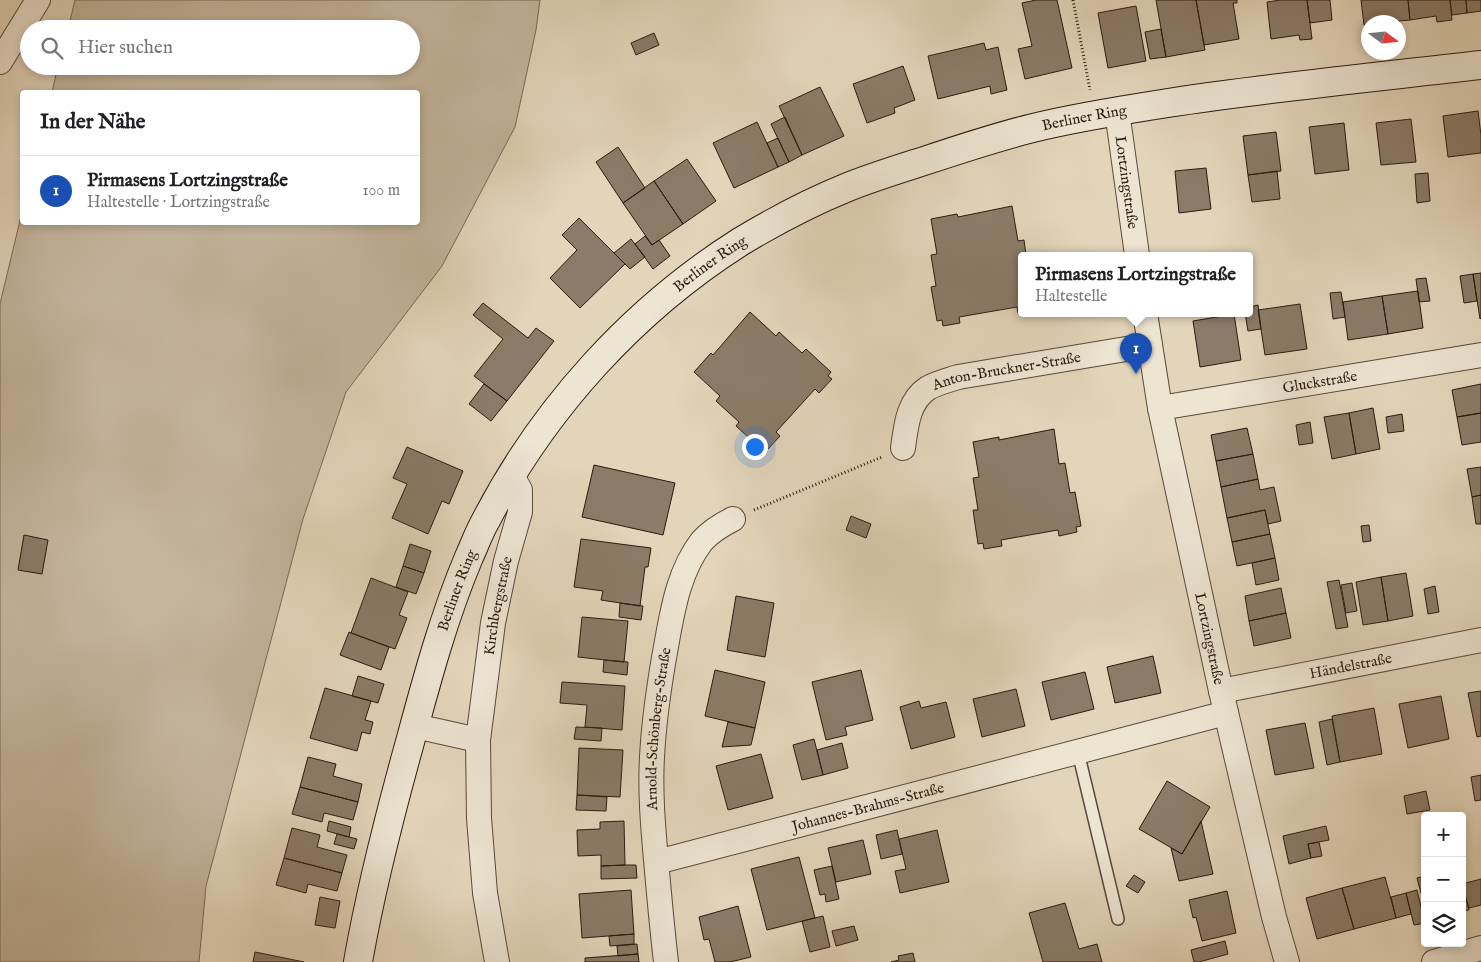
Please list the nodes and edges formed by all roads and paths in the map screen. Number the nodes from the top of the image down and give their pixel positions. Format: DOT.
graph roads {
  1 [pos="38,0"];
  2 [pos="1073,0"];
  3 [pos="26,20"];
  4 [pos="20,29"];
  5 [pos="0,62"];
  6 [pos="1481,64"];
  7 [pos="1106,113"];
  8 [pos="1136,252"];
  9 [pos="1146,317"];
  10 [pos="1150,345"];
  11 [pos="1481,354"];
  12 [pos="1160,408"];
  13 [pos="903,448"];
  14 [pos="511,474"];
  15 [pos="733,519"];
  16 [pos="1481,640"];
  17 [pos="1223,702"];
  18 [pos="414,726"];
  19 [pos="478,740"];
  20 [pos="1078,752"];
  21 [pos="657,862"];
  22 [pos="1118,919"];
  23 [pos="1481,948"];
  24 [pos="358,962"];
  25 [pos="497,962"];
  26 [pos="666,962"];
  27 [pos="1288,962"];
  28 [pos="1434,962"];
  1 -- 3 [label="street"];
  2 -- 7 [label="path"];
  4 -- 5 [label="street"];
  6 -- 7 [label="street, Berliner Ring"];
  7 -- 8 [label="street, Lortzingstraße"];
  7 -- 14 [label="street, Berliner Ring"];
  9 -- 10 [label="street, Lortzingstraße"];
  10 -- 12 [label="street, Lortzingstraße"];
  10 -- 13 [label="street, Anton-Bruckner-Straße"];
  11 -- 12 [label="street, Gluckstraße"];
  12 -- 17 [label="street, Lortzingstraße"];
  13 -- 15 [label="path"];
  14 -- 18 [label="street, Berliner Ring"];
  14 -- 19 [label="street, Kirchbergstraße"];
  15 -- 21 [label="street, Arnold-Schönberg-Straße"];
  16 -- 17 [label="street, Händelstraße"];
  17 -- 20 [label="street, Johannes-Brahms-Straße"];
  17 -- 27 [label="street, Lortzingstraße"];
  18 -- 19 [label="street"];
  18 -- 24 [label="street, Berliner Ring"];
  19 -- 25 [label="street, Kirchbergstraße"];
  20 -- 21 [label="street, Johannes-Brahms-Straße"];
  20 -- 22 [label="lane"];
  21 -- 26 [label="street, Arnold-Schönberg-Straße"];
  23 -- 28 [label="street"];
}
